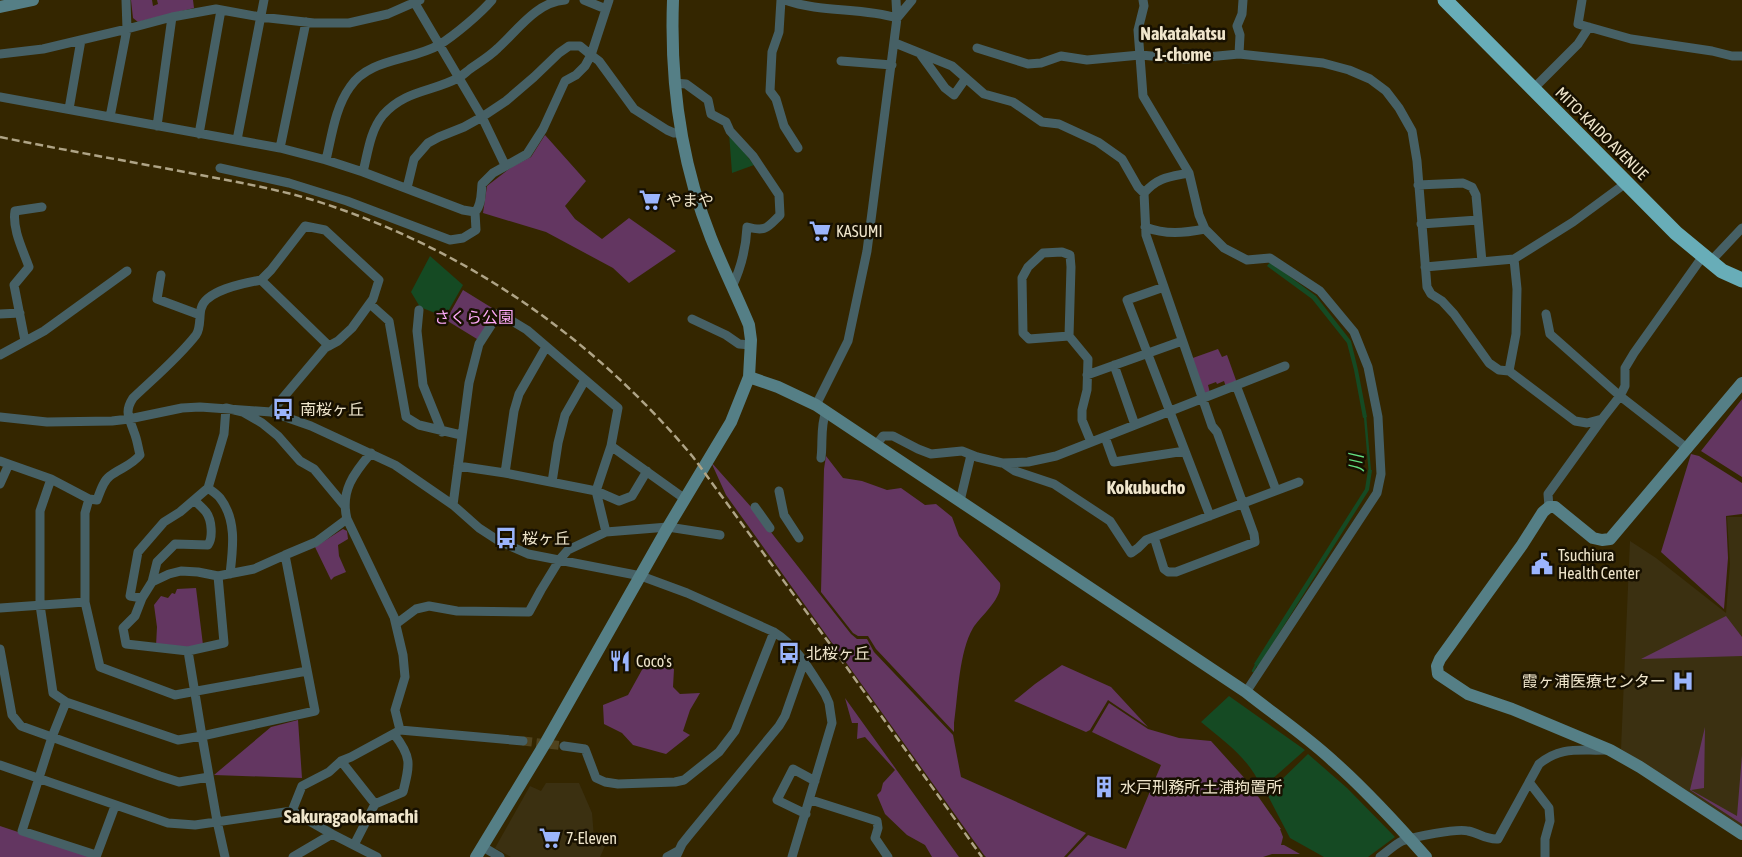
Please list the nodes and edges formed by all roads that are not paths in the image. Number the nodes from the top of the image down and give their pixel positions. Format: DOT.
graph roads {
  1 [pos="33,0"];
  2 [pos="126,0"];
  3 [pos="264,0"];
  4 [pos="492,0"];
  5 [pos="565,0"];
  6 [pos="584,0"];
  7 [pos="673,0"];
  8 [pos="781,0"];
  9 [pos="785,0"];
  10 [pos="896,0"];
  11 [pos="912,0"];
  12 [pos="1143,0"];
  13 [pos="1243,0"];
  14 [pos="1445,0"];
  15 [pos="1582,0"];
  16 [pos="416,1"];
  17 [pos="608,4"];
  18 [pos="0,9"];
  19 [pos="221,10"];
  20 [pos="172,17"];
  21 [pos="260,17"];
  22 [pos="897,18"];
  23 [pos="306,22"];
  24 [pos="1589,27"];
  25 [pos="127,29"];
  26 [pos="81,40"];
  27 [pos="895,43"];
  28 [pos="438,45"];
  29 [pos="977,48"];
  30 [pos="0,54"];
  31 [pos="921,54"];
  32 [pos="1239,54"];
  33 [pos="591,55"];
  34 [pos="1140,55"];
  35 [pos="1742,56"];
  36 [pos="841,61"];
  37 [pos="892,65"];
  38 [pos="458,78"];
  39 [pos="966,78"];
  40 [pos="674,83"];
  41 [pos="1533,89"];
  42 [pos="0,96"];
  43 [pos="69,109"];
  44 [pos="110,117"];
  45 [pos="482,117"];
  46 [pos="157,126"];
  47 [pos="682,133"];
  48 [pos="199,134"];
  49 [pos="237,140"];
  50 [pos="280,148"];
  51 [pos="798,148"];
  52 [pos="326,160"];
  53 [pos="505,165"];
  54 [pos="220,168"];
  55 [pos="363,172"];
  56 [pos="1189,173"];
  57 [pos="1626,183"];
  58 [pos="1418,185"];
  59 [pos="407,188"];
  60 [pos="1144,193"];
  61 [pos="42,207"];
  62 [pos="475,212"];
  63 [pos="1478,220"];
  64 [pos="1421,224"];
  65 [pos="1145,228"];
  66 [pos="1742,228"];
  67 [pos="1205,229"];
  68 [pos="1514,259"];
  69 [pos="1707,259"];
  70 [pos="1482,262"];
  71 [pos="1425,267"];
  72 [pos="127,271"];
  73 [pos="161,274"];
  74 [pos="261,280"];
  75 [pos="1742,280"];
  76 [pos="732,287"];
  77 [pos="1164,287"];
  78 [pos="370,304"];
  79 [pos="419,310"];
  80 [pos="20,313"];
  81 [pos="0,314"];
  82 [pos="1546,314"];
  83 [pos="200,315"];
  84 [pos="692,319"];
  85 [pos="1069,336"];
  86 [pos="25,341"];
  87 [pos="1182,341"];
  88 [pos="751,345"];
  89 [pos="329,346"];
  90 [pos="546,347"];
  91 [pos="1148,354"];
  92 [pos="0,355"];
  93 [pos="1114,365"];
  94 [pos="1285,366"];
  95 [pos="1509,372"];
  96 [pos="1087,375"];
  97 [pos="749,377"];
  98 [pos="585,380"];
  99 [pos="1742,383"];
  100 [pos="1236,385"];
  101 [pos="1620,396"];
  102 [pos="1202,398"];
  103 [pos="226,408"];
  104 [pos="821,408"];
  105 [pos="1170,411"];
  106 [pos="272,412"];
  107 [pos="0,417"];
  108 [pos="129,419"];
  109 [pos="1602,419"];
  110 [pos="1135,425"];
  111 [pos="442,432"];
  112 [pos="461,435"];
  113 [pos="1104,437"];
  114 [pos="1091,442"];
  115 [pos="876,445"];
  116 [pos="611,446"];
  117 [pos="1688,449"];
  118 [pos="1185,450"];
  119 [pos="371,453"];
  120 [pos="971,455"];
  121 [pos="821,458"];
  122 [pos="4,462"];
  123 [pos="1002,463"];
  124 [pos="458,466"];
  125 [pos="647,471"];
  126 [pos="505,473"];
  127 [pos="51,480"];
  128 [pos="552,482"];
  129 [pos="1299,482"];
  130 [pos="0,484"];
  131 [pos="208,488"];
  132 [pos="1276,490"];
  133 [pos="596,491"];
  134 [pos="779,491"];
  135 [pos="89,499"];
  136 [pos="685,499"];
  137 [pos="194,500"];
  138 [pos="960,502"];
  139 [pos="1243,503"];
  140 [pos="344,505"];
  141 [pos="453,505"];
  142 [pos="755,507"];
  143 [pos="1548,507"];
  144 [pos="1210,516"];
  145 [pos="347,519"];
  146 [pos="668,527"];
  147 [pos="770,528"];
  148 [pos="606,532"];
  149 [pos="720,535"];
  150 [pos="1154,537"];
  151 [pos="799,538"];
  152 [pos="285,555"];
  153 [pos="560,559"];
  154 [pos="230,574"];
  155 [pos="218,576"];
  156 [pos="641,576"];
  157 [pos="152,582"];
  158 [pos="142,598"];
  159 [pos="85,602"];
  160 [pos="40,605"];
  161 [pos="0,608"];
  162 [pos="396,624"];
  163 [pos="774,632"];
  164 [pos="0,649"];
  165 [pos="188,651"];
  166 [pos="804,662"];
  167 [pos="307,671"];
  168 [pos="194,692"];
  169 [pos="1246,692"];
  170 [pos="66,702"];
  171 [pos="397,732"];
  172 [pos="202,736"];
  173 [pos="52,737"];
  174 [pos="523,741"];
  175 [pos="564,746"];
  176 [pos="1610,750"];
  177 [pos="341,761"];
  178 [pos="0,764"];
  179 [pos="208,777"];
  180 [pos="38,779"];
  181 [pos="815,781"];
  182 [pos="1529,782"];
  183 [pos="810,800"];
  184 [pos="376,804"];
  185 [pos="115,806"];
  186 [pos="292,811"];
  187 [pos="806,814"];
  188 [pos="217,821"];
  189 [pos="332,834"];
  190 [pos="1742,834"];
  191 [pos="1410,839"];
  192 [pos="354,845"];
  193 [pos="479,852"];
  194 [pos="677,854"];
  195 [pos="96,856"];
  196 [pos="225,857"];
  197 [pos="293,857"];
  198 [pos="377,857"];
  199 [pos="500,857"];
  200 [pos="667,857"];
  201 [pos="792,857"];
  202 [pos="888,857"];
  203 [pos="1380,857"];
  204 [pos="1426,857"];
  205 [pos="1546,857"];
  1 -- 18 [label="street"];
  2 -- 25 [label="street"];
  3 -- 21 [label="street"];
  4 -- 28 [label="street"];
  5 -- 38 [label="street"];
  6 -- 17 [label="street"];
  7 -- 40 [label="street"];
  8 -- 51 [label="street"];
  9 -- 22 [label="street"];
  10 -- 22 [label="street"];
  11 -- 22 [label="street"];
  12 -- 34 [label="street"];
  13 -- 32 [label="street"];
  14 -- 41 [label="highway, MITO-KAIDO AVENUE"];
  15 -- 24 [label="street"];
  16 -- 23 [label="street"];
  16 -- 28 [label="street"];
  17 -- 33 [label="street"];
  19 -- 20 [label="street"];
  19 -- 21 [label="street"];
  19 -- 48 [label="street"];
  20 -- 25 [label="street"];
  20 -- 46 [label="street"];
  21 -- 23 [label="street"];
  21 -- 49 [label="street"];
  22 -- 27 [label="street"];
  23 -- 50 [label="street"];
  24 -- 35 [label="street"];
  24 -- 41 [label="street"];
  25 -- 26 [label="street"];
  25 -- 44 [label="street"];
  26 -- 30 [label="street"];
  26 -- 43 [label="street"];
  27 -- 31 [label="street"];
  27 -- 37 [label="street"];
  28 -- 38 [label="street"];
  28 -- 52 [label="street"];
  29 -- 34 [label="street"];
  31 -- 39 [label="street"];
  31 -- 39 [label="street"];
  32 -- 34 [label="street"];
  32 -- 58 [label="street"];
  33 -- 45 [label="street"];
  33 -- 47 [label="street"];
  33 -- 53 [label="street"];
  34 -- 56 [label="street"];
  36 -- 37 [label="street"];
  37 -- 104 [label="street"];
  38 -- 45 [label="street"];
  38 -- 55 [label="street"];
  39 -- 60 [label="street"];
  40 -- 47 [label="street"];
  40 -- 76 [label="street"];
  41 -- 57 [label="highway, MITO-KAIDO AVENUE"];
  42 -- 43 [label="street"];
  43 -- 44 [label="street"];
  44 -- 46 [label="street"];
  45 -- 53 [label="street"];
  45 -- 59 [label="street"];
  46 -- 48 [label="street"];
  47 -- 76 [label="street"];
  48 -- 49 [label="street"];
  49 -- 50 [label="street"];
  50 -- 52 [label="street"];
  52 -- 55 [label="street"];
  53 -- 62 [label="street"];
  54 -- 62 [label="street"];
  55 -- 59 [label="street"];
  56 -- 60 [label="street"];
  56 -- 67 [label="street"];
  57 -- 68 [label="street"];
  57 -- 69 [label="highway, MITO-KAIDO AVENUE"];
  58 -- 63 [label="street"];
  58 -- 64 [label="street"];
  59 -- 62 [label="street"];
  60 -- 65 [label="street"];
  61 -- 80 [label="street"];
  63 -- 64 [label="street"];
  63 -- 70 [label="street"];
  64 -- 71 [label="street"];
  65 -- 67 [label="street"];
  65 -- 77 [label="street"];
  66 -- 69 [label="street"];
  67 -- 169 [label="street"];
  68 -- 70 [label="street"];
  68 -- 95 [label="street"];
  69 -- 75 [label="highway, MITO-KAIDO AVENUE"];
  69 -- 101 [label="street"];
  70 -- 71 [label="street"];
  71 -- 95 [label="street"];
  72 -- 86 [label="street"];
  73 -- 83 [label="street"];
  74 -- 78 [label="street"];
  74 -- 83 [label="street"];
  74 -- 89 [label="street"];
  76 -- 88 [label="street"];
  77 -- 87 [label="street"];
  77 -- 91 [label="street"];
  78 -- 89 [label="street"];
  78 -- 111 [label="street"];
  79 -- 111 [label="street"];
  80 -- 81 [label="street"];
  80 -- 86 [label="street"];
  82 -- 101 [label="street"];
  83 -- 108 [label="street"];
  84 -- 88 [label="street"];
  85 -- 85 [label="street"];
  85 -- 96 [label="street"];
  86 -- 92 [label="street"];
  87 -- 91 [label="street"];
  87 -- 102 [label="street"];
  88 -- 97 [label="street"];
  89 -- 106 [label="street"];
  90 -- 98 [label="street"];
  90 -- 112 [label="street"];
  90 -- 126 [label="street"];
  91 -- 93 [label="street"];
  91 -- 105 [label="street"];
  93 -- 96 [label="street"];
  93 -- 110 [label="street"];
  94 -- 100 [label="street"];
  95 -- 109 [label="street"];
  96 -- 114 [label="street"];
  97 -- 104 [label="street"];
  97 -- 136 [label="street"];
  98 -- 116 [label="street"];
  98 -- 128 [label="street"];
  99 -- 117 [label="street"];
  100 -- 102 [label="street"];
  100 -- 132 [label="street"];
  101 -- 109 [label="street"];
  101 -- 117 [label="street"];
  102 -- 105 [label="street"];
  102 -- 139 [label="street"];
  103 -- 106 [label="street"];
  103 -- 108 [label="street"];
  103 -- 131 [label="street"];
  103 -- 140 [label="street"];
  104 -- 115 [label="street"];
  104 -- 121 [label="street"];
  105 -- 110 [label="street"];
  105 -- 118 [label="street"];
  106 -- 119 [label="street"];
  107 -- 108 [label="street"];
  108 -- 135 [label="street"];
  109 -- 143 [label="street"];
  110 -- 113 [label="street"];
  111 -- 112 [label="street"];
  112 -- 124 [label="street"];
  113 -- 114 [label="street"];
  113 -- 118 [label="street"];
  114 -- 123 [label="street"];
  115 -- 120 [label="street"];
  115 -- 138 [label="street"];
  116 -- 125 [label="street"];
  116 -- 133 [label="street"];
  117 -- 143 [label="street"];
  118 -- 144 [label="street"];
  119 -- 140 [label="street"];
  119 -- 141 [label="street"];
  120 -- 123 [label="street"];
  120 -- 138 [label="street"];
  122 -- 127 [label="street"];
  122 -- 130 [label="street"];
  123 -- 150 [label="street"];
  124 -- 126 [label="street"];
  124 -- 141 [label="street"];
  125 -- 133 [label="street"];
  125 -- 136 [label="street"];
  126 -- 128 [label="street"];
  127 -- 135 [label="street"];
  127 -- 160 [label="street"];
  128 -- 133 [label="street"];
  129 -- 132 [label="street"];
  131 -- 137 [label="street"];
  131 -- 154 [label="street"];
  132 -- 139 [label="street"];
  133 -- 148 [label="street"];
  134 -- 151 [label="street"];
  135 -- 159 [label="street"];
  136 -- 146 [label="street"];
  137 -- 157 [label="street"];
  137 -- 158 [label="street"];
  138 -- 169 [label="street"];
  139 -- 144 [label="street"];
  139 -- 150 [label="street"];
  140 -- 145 [label="street"];
  141 -- 153 [label="street"];
  142 -- 147 [label="street"];
  143 -- 176 [label="street"];
  144 -- 150 [label="street"];
  145 -- 152 [label="street"];
  145 -- 162 [label="street"];
  146 -- 148 [label="street"];
  146 -- 149 [label="street"];
  146 -- 156 [label="street"];
  148 -- 153 [label="street"];
  152 -- 154 [label="street"];
  152 -- 167 [label="street"];
  153 -- 156 [label="street"];
  153 -- 162 [label="street"];
  154 -- 155 [label="street"];
  155 -- 157 [label="street"];
  155 -- 165 [label="street"];
  156 -- 163 [label="street"];
  156 -- 193 [label="street"];
  157 -- 158 [label="street"];
  158 -- 165 [label="street"];
  159 -- 160 [label="street"];
  159 -- 168 [label="street"];
  160 -- 161 [label="street"];
  160 -- 170 [label="street"];
  162 -- 171 [label="street"];
  163 -- 166 [label="street"];
  163 -- 175 [label="street"];
  164 -- 173 [label="street"];
  165 -- 168 [label="street"];
  166 -- 181 [label="street"];
  166 -- 194 [label="street"];
  167 -- 168 [label="street"];
  167 -- 172 [label="street"];
  168 -- 172 [label="street"];
  169 -- 191 [label="street"];
  170 -- 172 [label="street"];
  170 -- 173 [label="street"];
  171 -- 174 [label="street"];
  171 -- 177 [label="street"];
  171 -- 184 [label="street"];
  172 -- 179 [label="street"];
  173 -- 179 [label="street"];
  173 -- 180 [label="street"];
  176 -- 182 [label="street"];
  176 -- 190 [label="street"];
  177 -- 184 [label="street"];
  177 -- 186 [label="street"];
  178 -- 180 [label="street"];
  179 -- 188 [label="street"];
  180 -- 185 [label="street"];
  180 -- 195 [label="street"];
  181 -- 183 [label="street"];
  181 -- 187 [label="street"];
  182 -- 191 [label="street"];
  182 -- 205 [label="street"];
  183 -- 187 [label="street"];
  183 -- 202 [label="street"];
  184 -- 192 [label="street"];
  185 -- 188 [label="street"];
  185 -- 195 [label="street"];
  186 -- 188 [label="street"];
  186 -- 189 [label="street"];
  187 -- 201 [label="street"];
  188 -- 196 [label="street"];
  189 -- 192 [label="street"];
  189 -- 197 [label="street"];
  191 -- 203 [label="street"];
  191 -- 204 [label="street"];
  192 -- 198 [label="street"];
  193 -- 199 [label="street"];
  194 -- 200 [label="street"];
}
